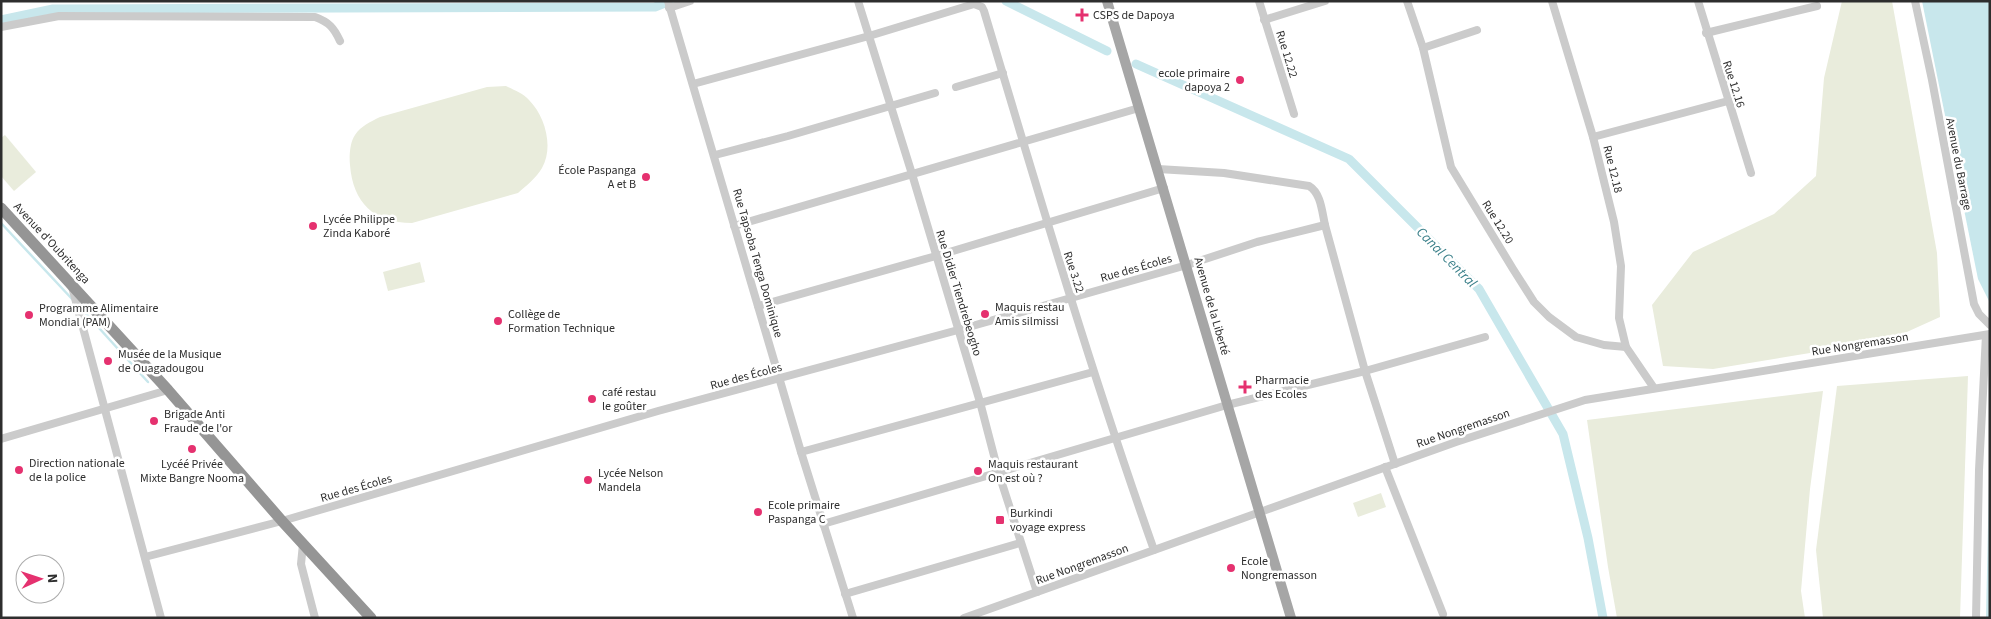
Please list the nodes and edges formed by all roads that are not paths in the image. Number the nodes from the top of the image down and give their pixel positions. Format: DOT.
graph roads {
  1 [pos="690,1"];
  2 [pos="858,1"];
  3 [pos="1107,1"];
  4 [pos="1259,1"];
  5 [pos="1325,1"];
  6 [pos="1407,1"];
  7 [pos="1552,1"];
  8 [pos="1698,1"];
  9 [pos="1915,1"];
  10 [pos="669,4"];
  11 [pos="1818,6"];
  12 [pos="1264,20"];
  13 [pos="1,27"];
  14 [pos="1477,30"];
  15 [pos="1706,33"];
  16 [pos="868,36"];
  17 [pos="340,41"];
  18 [pos="1423,48"];
  19 [pos="1003,73"];
  20 [pos="693,84"];
  21 [pos="956,86"];
  22 [pos="935,93"];
  23 [pos="1728,102"];
  24 [pos="890,105"];
  25 [pos="1139,108"];
  26 [pos="1294,114"];
  27 [pos="1593,138"];
  28 [pos="1023,142"];
  29 [pos="714,155"];
  30 [pos="1158,169"];
  31 [pos="1751,173"];
  32 [pos="912,174"];
  33 [pos="1164,188"];
  34 [pos="1,208"];
  35 [pos="1047,224"];
  36 [pos="1325,225"];
  37 [pos="734,226"];
  38 [pos="936,256"];
  39 [pos="1187,265"];
  40 [pos="71,284"];
  41 [pos="1071,297"];
  42 [pos="758,306"];
  43 [pos="1990,325"];
  44 [pos="958,330"];
  45 [pos="1988,335"];
  46 [pos="1486,337"];
  47 [pos="1626,347"];
  48 [pos="1365,371"];
  49 [pos="1093,372"];
  50 [pos="780,378"];
  51 [pos="1654,388"];
  52 [pos="168,390"];
  53 [pos="980,402"];
  54 [pos="1227,405"];
  55 [pos="105,409"];
  56 [pos="1,438"];
  57 [pos="1115,439"];
  58 [pos="801,452"];
  59 [pos="1395,464"];
  60 [pos="1386,467"];
  61 [pos="998,471"];
  62 [pos="1260,512"];
  63 [pos="282,521"];
  64 [pos="823,524"];
  65 [pos="1020,543"];
  66 [pos="303,544"];
  67 [pos="1154,550"];
  68 [pos="145,558"];
  69 [pos="1037,592"];
  70 [pos="845,594"];
  71 [pos="1443,614"];
  72 [pos="161,618"];
  73 [pos="315,618"];
  74 [pos="371,618"];
  75 [pos="853,618"];
  76 [pos="964,618"];
  77 [pos="1292,618"];
  78 [pos="1976,618"];
  1 -- 10 [label="street"];
  2 -- 16 [label="street, Rue Didier Tiendrebeogho"];
  3 -- 25 [label="main road, Avenue de la Liberté"];
  4 -- 12 [label="street, Rue 12.22"];
  5 -- 12 [label="street"];
  6 -- 18 [label="street, Rue 12.20"];
  7 -- 27 [label="street, Rue 12.18"];
  8 -- 15 [label="street, Rue 12.16"];
  9 -- 43 [label="street, Avenue du Barrage"];
  10 -- 20 [label="street, Rue Tapsoba Tenga Dominique"];
  11 -- 15 [label="street"];
  12 -- 26 [label="street, Rue 12.22"];
  13 -- 17 [label="street"];
  14 -- 18 [label="street"];
  15 -- 23 [label="street, Rue 12.16"];
  16 -- 19 [label="street, Rue 3.22"];
  16 -- 20 [label="street"];
  16 -- 24 [label="street, Rue Didier Tiendrebeogho"];
  18 -- 47 [label="street, Rue 12.20"];
  19 -- 21 [label="street"];
  19 -- 28 [label="street, Rue 3.22"];
  20 -- 29 [label="street, Rue Tapsoba Tenga Dominique"];
  22 -- 24 [label="street"];
  23 -- 27 [label="street"];
  23 -- 31 [label="street, Rue 12.16"];
  24 -- 29 [label="street"];
  24 -- 32 [label="street, Rue Didier Tiendrebeogho"];
  25 -- 28 [label="street"];
  25 -- 30 [label="main road, Avenue de la Liberté"];
  27 -- 47 [label="street, Rue 12.18"];
  28 -- 32 [label="street"];
  28 -- 35 [label="street, Rue 3.22"];
  29 -- 37 [label="street, Rue Tapsoba Tenga Dominique"];
  30 -- 33 [label="main road, Avenue de la Liberté"];
  30 -- 36 [label="street"];
  32 -- 37 [label="street"];
  32 -- 38 [label="street, Rue Didier Tiendrebeogho"];
  33 -- 35 [label="street"];
  33 -- 39 [label="main road, Avenue de la Liberté"];
  34 -- 40 [label="highway, Avenue d'Oubritenga"];
  35 -- 38 [label="street"];
  35 -- 41 [label="street, Rue 3.22"];
  36 -- 39 [label="street, Rue des Écoles"];
  36 -- 48 [label="street"];
  37 -- 42 [label="street, Rue Tapsoba Tenga Dominique"];
  38 -- 42 [label="street"];
  38 -- 44 [label="street, Rue Didier Tiendrebeogho"];
  39 -- 41 [label="street, Rue des Écoles"];
  39 -- 54 [label="main road, Avenue de la Liberté"];
  40 -- 52 [label="highway, Avenue d'Oubritenga"];
  40 -- 55 [label="street"];
  41 -- 44 [label="street, Rue des Écoles"];
  41 -- 49 [label="street, Rue 3.22"];
  42 -- 50 [label="street, Rue Tapsoba Tenga Dominique"];
  44 -- 50 [label="street, Rue des Écoles"];
  44 -- 53 [label="street, Rue Didier Tiendrebeogho"];
  45 -- 51 [label="street, Rue Nongremasson"];
  45 -- 78 [label="street"];
  46 -- 48 [label="street"];
  47 -- 51 [label="street"];
  48 -- 54 [label="street"];
  48 -- 59 [label="street"];
  49 -- 53 [label="street"];
  49 -- 57 [label="street, Rue 3.22"];
  50 -- 58 [label="street, Rue Tapsoba Tenga Dominique"];
  50 -- 63 [label="street, Rue des Écoles"];
  51 -- 59 [label="street, Rue Nongremasson"];
  52 -- 55 [label="street"];
  52 -- 63 [label="highway, Avenue d'Oubritenga"];
  53 -- 58 [label="street"];
  53 -- 61 [label="street, Rue Didier Tiendrebeogho"];
  54 -- 57 [label="street"];
  54 -- 62 [label="main road, Avenue de la Liberté"];
  55 -- 56 [label="street"];
  55 -- 68 [label="street"];
  57 -- 61 [label="street"];
  57 -- 67 [label="street, Rue 3.22"];
  58 -- 64 [label="street, Rue Tapsoba Tenga Dominique"];
  59 -- 60 [label="street, Rue Nongremasson"];
  60 -- 62 [label="street, Rue Nongremasson"];
  60 -- 71 [label="street"];
  61 -- 64 [label="street"];
  61 -- 65 [label="street, Rue Didier Tiendrebeogho"];
  62 -- 67 [label="street, Rue Nongremasson"];
  62 -- 77 [label="main road, Avenue de la Liberté"];
  63 -- 66 [label="highway, Avenue d'Oubritenga"];
  63 -- 68 [label="street, Rue des Écoles"];
  64 -- 70 [label="street, Rue Tapsoba Tenga Dominique"];
  65 -- 69 [label="street, Rue Didier Tiendrebeogho"];
  65 -- 70 [label="street"];
  66 -- 73 [label="street"];
  66 -- 74 [label="highway, Avenue d'Oubritenga"];
  67 -- 69 [label="street, Rue Nongremasson"];
  68 -- 72 [label="street"];
  69 -- 76 [label="street, Rue Nongremasson"];
  70 -- 75 [label="street, Rue Tapsoba Tenga Dominique"];
}
